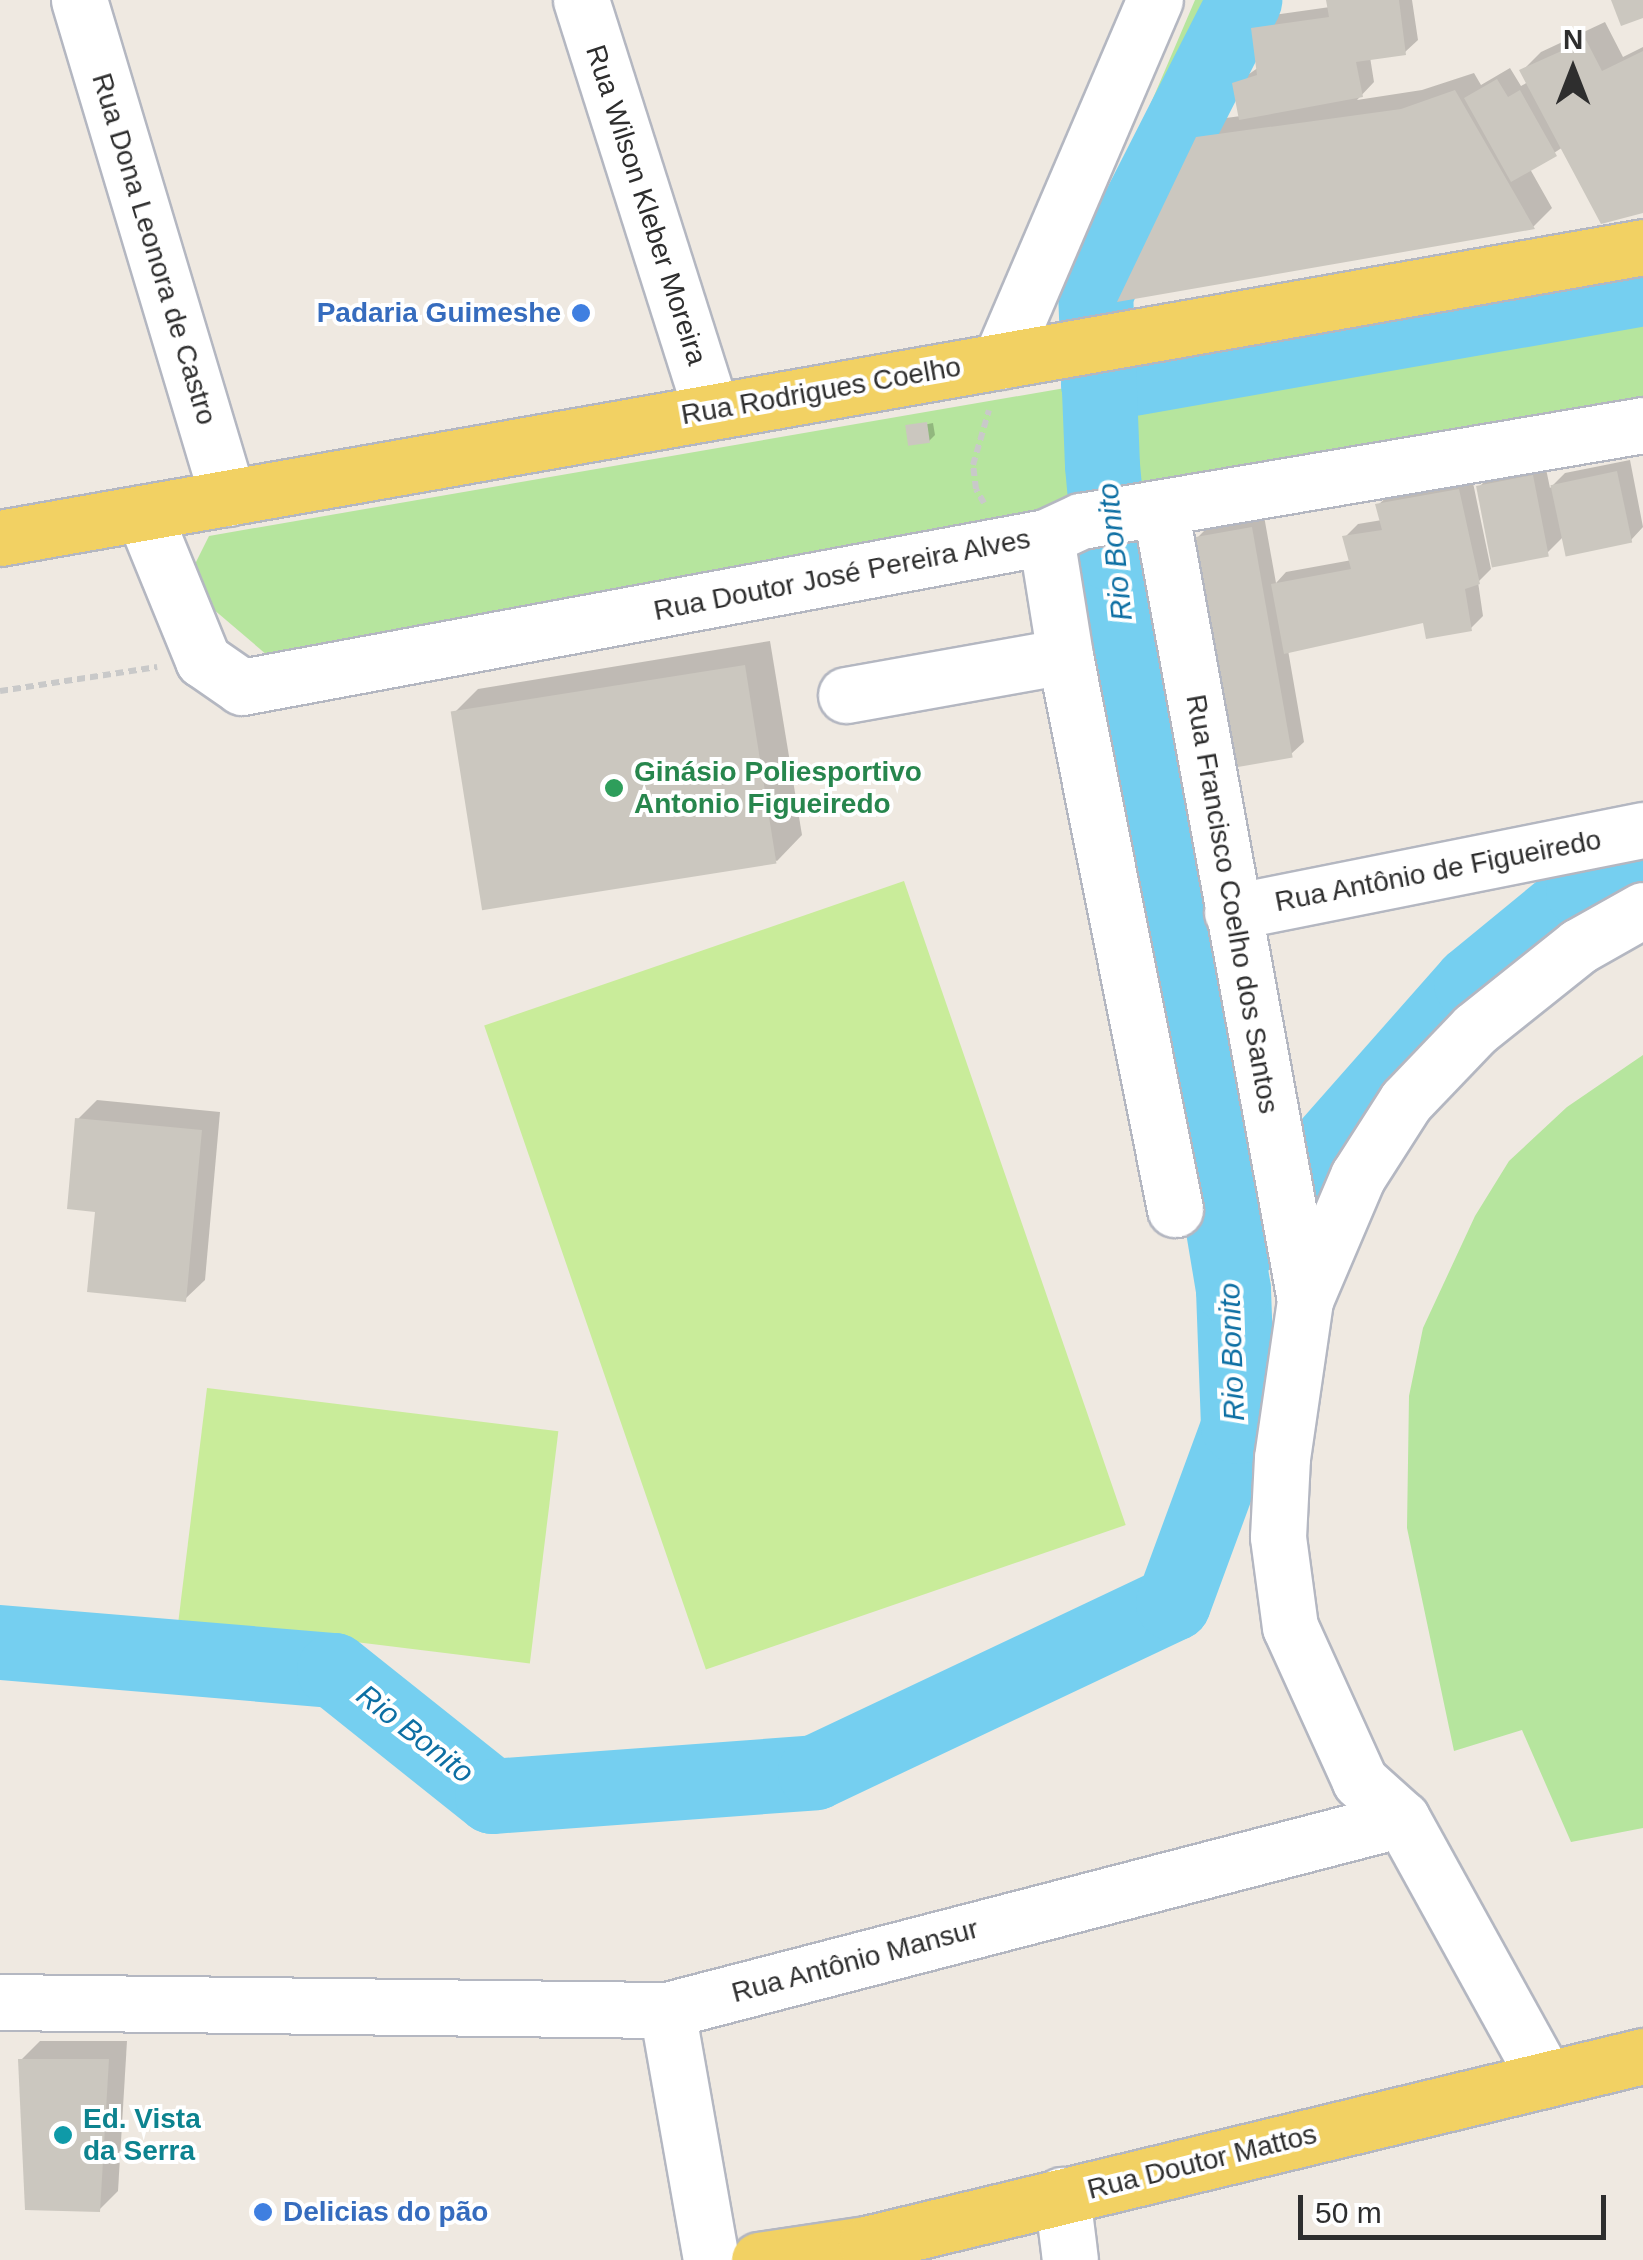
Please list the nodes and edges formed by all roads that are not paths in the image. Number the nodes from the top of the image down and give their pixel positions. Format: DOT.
graph roads {
  1 [pos="79,0"];
  2 [pos="581,0"];
  3 [pos="1156,0"];
  4 [pos="1643,247"];
  5 [pos="1000,362"];
  6 [pos="711,409"];
  7 [pos="1643,425"];
  8 [pos="228,498"];
  9 [pos="144,513"];
  10 [pos="1105,520"];
  11 [pos="0,538"];
  12 [pos="1065,656"];
  13 [pos="846,694"];
  14 [pos="1643,830"];
  15 [pos="1643,910"];
  16 [pos="1232,912"];
  17 [pos="1175,1209"];
  18 [pos="1304,1300"];
  19 [pos="1402,1820"];
  20 [pos="0,2002"];
  21 [pos="668,2010"];
  22 [pos="1643,2056"];
  23 [pos="1545,2078"];
  24 [pos="1062,2196"];
  25 [pos="711,2260"];
  26 [pos="759,2260"];
  27 [pos="1070,2260"];
  1 -- 8 [label="street, Rua Dona Leonora de Castro"];
  2 -- 6 [label="street, Rua Wilson Kleber Moreira"];
  3 -- 5 [label="street"];
  4 -- 5 [label="main road, Rua Rodrigues Coelho"];
  5 -- 6 [label="main road, Rua Rodrigues Coelho"];
  6 -- 8 [label="main road, Rua Rodrigues Coelho"];
  7 -- 10 [label="street, Rua Doutor José Pereira Alves"];
  8 -- 9 [label="main road, Rua Rodrigues Coelho"];
  9 -- 10 [label="street, Rua Doutor José Pereira Alves"];
  9 -- 11 [label="main road, Rua Rodrigues Coelho"];
  10 -- 12 [label="street"];
  10 -- 16 [label="street, Rua Francisco Coelho dos Santos"];
  12 -- 13 [label="street"];
  12 -- 17 [label="street"];
  14 -- 16 [label="street, Rua Antônio de Figueiredo"];
  15 -- 18 [label="street"];
  16 -- 18 [label="street, Rua Francisco Coelho dos Santos"];
  18 -- 19 [label="street"];
  19 -- 21 [label="street, Rua Antônio Mansur"];
  19 -- 23 [label="street"];
  20 -- 21 [label="street, Rua Antônio Mansur"];
  21 -- 25 [label="street"];
  22 -- 23 [label="main road, Rua Doutor Mattos"];
  23 -- 24 [label="main road, Rua Doutor Mattos"];
  24 -- 26 [label="main road, Rua Doutor Mattos"];
  24 -- 27 [label="street"];
}
